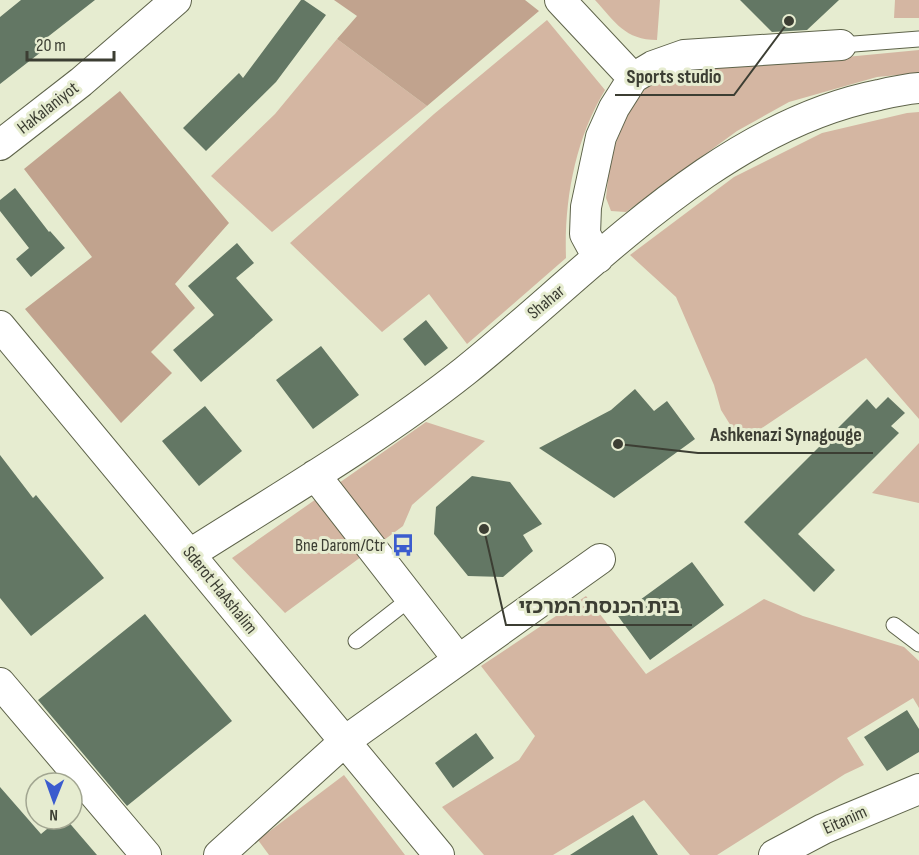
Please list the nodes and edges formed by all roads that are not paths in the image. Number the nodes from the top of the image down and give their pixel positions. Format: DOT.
graph roads {
  1 [pos="176,0"];
  2 [pos="560,0"];
  3 [pos="919,39"];
  4 [pos="841,45"];
  5 [pos="633,78"];
  6 [pos="919,88"];
  7 [pos="0,145"];
  8 [pos="598,258"];
  9 [pos="0,326"];
  10 [pos="315,475"];
  11 [pos="190,554"];
  12 [pos="600,559"];
  13 [pos="411,598"];
  14 [pos="894,625"];
  15 [pos="356,640"];
  16 [pos="919,644"];
  17 [pos="458,659"];
  18 [pos="0,683"];
  19 [pos="345,741"];
  20 [pos="919,789"];
  21 [pos="781,853"];
  22 [pos="146,855"];
  23 [pos="219,855"];
  24 [pos="439,855"];
  1 -- 7 [label="street, HaKalaniyot"];
  2 -- 5 [label="street"];
  3 -- 4 [label="lane"];
  4 -- 5 [label="street"];
  5 -- 8 [label="street"];
  6 -- 8 [label="street, Shahar"];
  8 -- 10 [label="street, Shahar"];
  9 -- 11 [label="street, Sderot HaAshalim"];
  10 -- 11 [label="street, Shahar"];
  10 -- 13 [label="street"];
  11 -- 19 [label="street, Sderot HaAshalim"];
  12 -- 17 [label="street"];
  13 -- 15 [label="lane"];
  13 -- 17 [label="street"];
  14 -- 16 [label="lane"];
  17 -- 19 [label="street"];
  18 -- 22 [label="street"];
  19 -- 23 [label="street"];
  19 -- 24 [label="street, Sderot HaAshalim"];
  20 -- 21 [label="street, Eitanim"];
}
